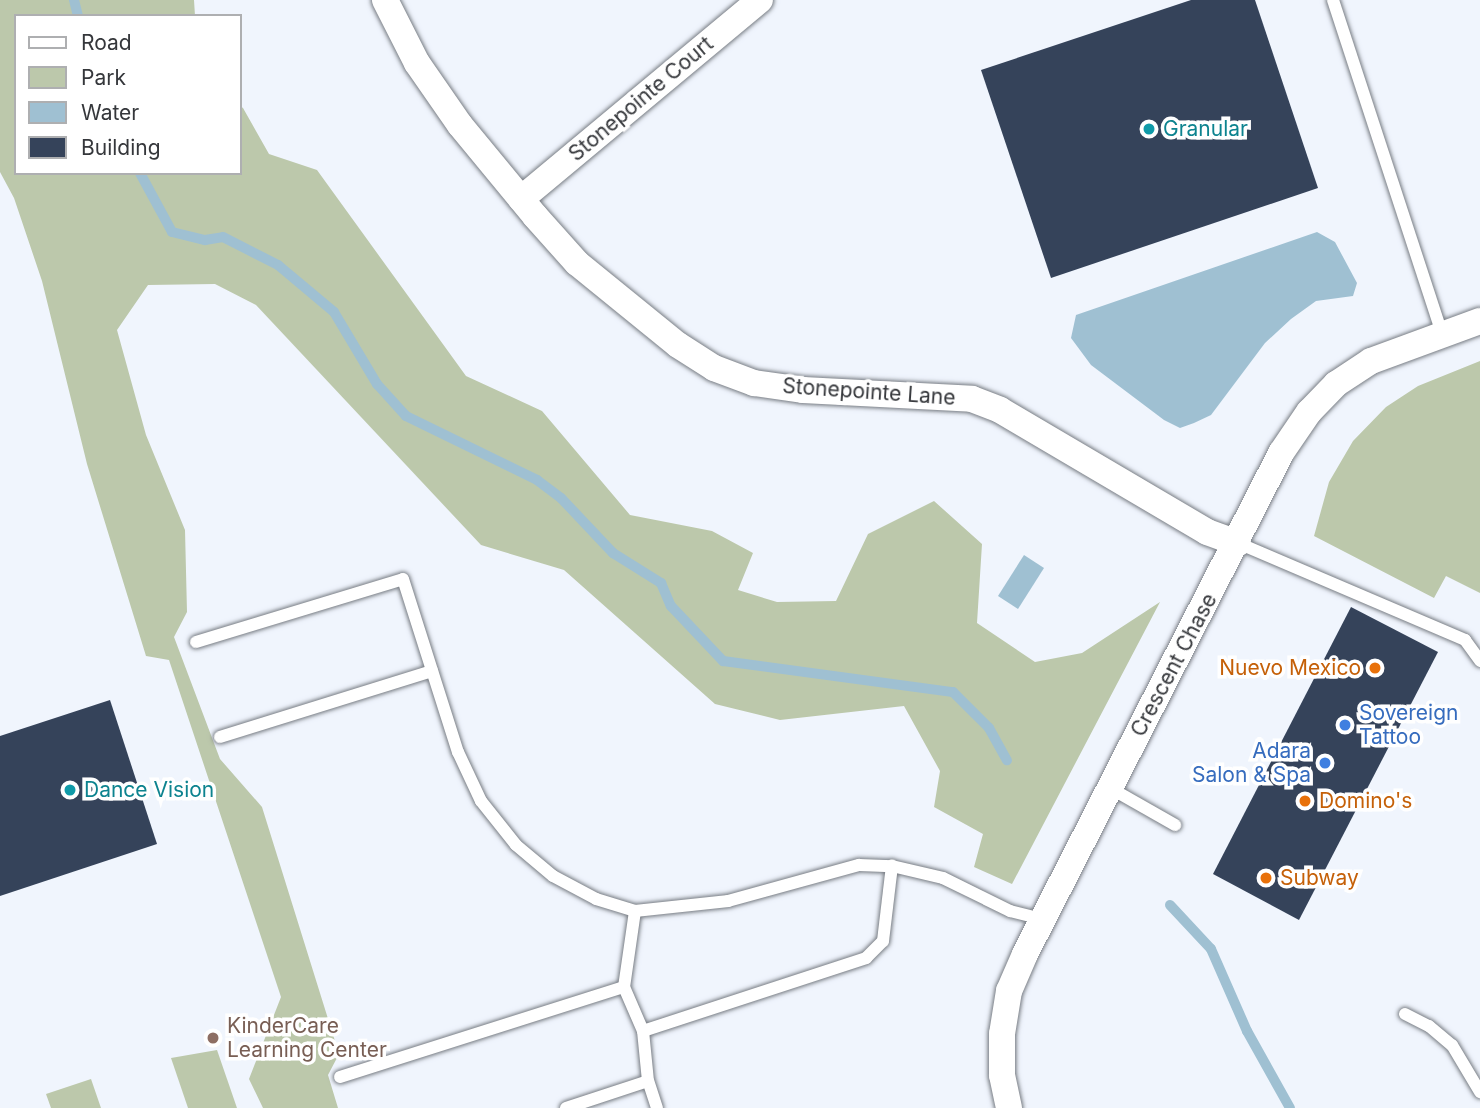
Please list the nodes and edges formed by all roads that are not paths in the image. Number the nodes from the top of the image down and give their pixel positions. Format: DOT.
graph roads {
  1 [pos="386,0"];
  2 [pos="761,0"];
  3 [pos="1333,0"];
  4 [pos="521,198"];
  5 [pos="1480,321"];
  6 [pos="1442,333"];
  7 [pos="1238,543"];
  8 [pos="196,642"];
  9 [pos="1480,661"];
  10 [pos="432,671"];
  11 [pos="220,737"];
  12 [pos="1110,788"];
  13 [pos="1175,825"];
  14 [pos="892,866"];
  15 [pos="635,911"];
  16 [pos="1043,919"];
  17 [pos="624,987"];
  18 [pos="1405,1014"];
  19 [pos="643,1031"];
  20 [pos="340,1077"];
  21 [pos="648,1081"];
  22 [pos="1480,1092"];
  23 [pos="566,1108"];
  24 [pos="657,1108"];
  25 [pos="1009,1108"];
  1 -- 4 [label="street, Stonepointe Lane"];
  2 -- 4 [label="street, Stonepointe Court"];
  3 -- 6 [label="lane"];
  4 -- 7 [label="street, Stonepointe Lane"];
  5 -- 6 [label="street, Crescent Chase"];
  6 -- 7 [label="street, Crescent Chase"];
  7 -- 9 [label="lane"];
  7 -- 12 [label="street, Crescent Chase"];
  8 -- 10 [label="lane"];
  10 -- 11 [label="lane"];
  10 -- 15 [label="lane"];
  12 -- 13 [label="lane"];
  12 -- 16 [label="street, Crescent Chase"];
  14 -- 15 [label="lane"];
  14 -- 16 [label="lane"];
  14 -- 19 [label="lane"];
  15 -- 17 [label="lane"];
  16 -- 25 [label="street, Crescent Chase"];
  17 -- 19 [label="lane"];
  17 -- 20 [label="lane"];
  18 -- 22 [label="lane"];
  19 -- 21 [label="lane"];
  21 -- 23 [label="lane"];
  21 -- 24 [label="lane"];
}
